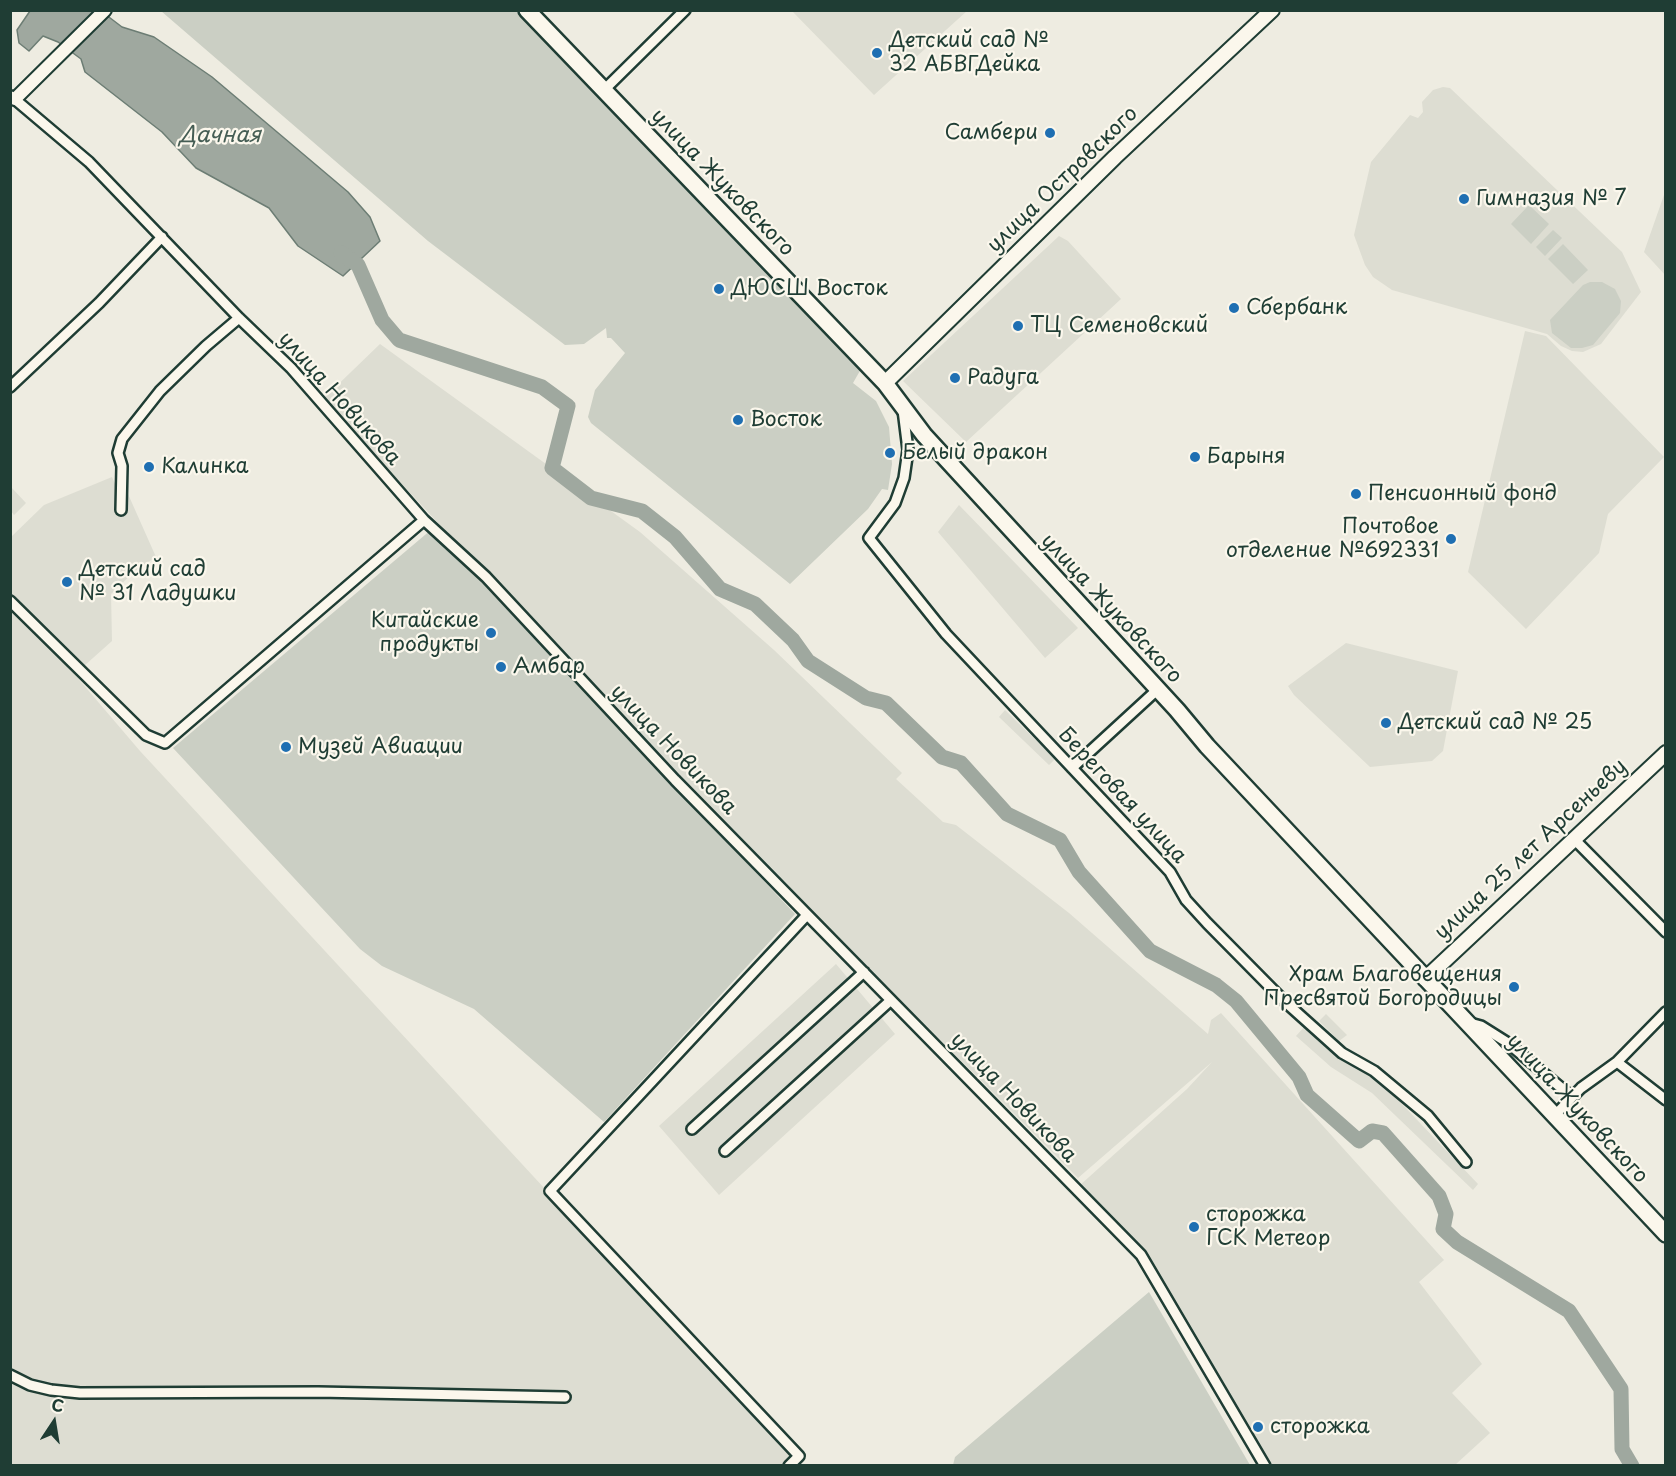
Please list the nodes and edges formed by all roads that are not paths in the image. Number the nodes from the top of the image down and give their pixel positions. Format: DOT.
graph roads {
  1 [pos="528,10"];
  2 [pos="685,10"];
  3 [pos="1272,10"];
  4 [pos="105,11"];
  5 [pos="604,90"];
  6 [pos="13,97"];
  7 [pos="162,237"];
  8 [pos="239,318"];
  9 [pos="885,383"];
  10 [pos="10,387"];
  11 [pos="903,405"];
  12 [pos="121,510"];
  13 [pos="424,520"];
  14 [pos="10,601"];
  15 [pos="1157,690"];
  16 [pos="1663,759"];
  17 [pos="1072,768"];
  18 [pos="1574,839"];
  19 [pos="807,915"];
  20 [pos="1665,932"];
  21 [pos="864,972"];
  22 [pos="1425,979"];
  23 [pos="891,1000"];
  24 [pos="1665,1012"];
  25 [pos="1467,1022"];
  26 [pos="1617,1062"];
  27 [pos="1572,1097"];
  28 [pos="1665,1100"];
  29 [pos="1554,1116"];
  30 [pos="692,1129"];
  31 [pos="725,1151"];
  32 [pos="1466,1162"];
  33 [pos="1665,1234"];
  34 [pos="10,1375"];
  35 [pos="565,1397"];
  36 [pos="789,1466"];
  37 [pos="1265,1466"];
  1 -- 5 [label="main road, улица Жуковского"];
  2 -- 5 [label="street"];
  3 -- 9 [label="main road, улица Островского"];
  4 -- 6 [label="street"];
  5 -- 9 [label="main road, улица Жуковского"];
  6 -- 7 [label="street, улица Новикова"];
  7 -- 8 [label="street, улица Новикова"];
  7 -- 10 [label="street"];
  8 -- 12 [label="street"];
  8 -- 13 [label="street, улица Новикова"];
  9 -- 11 [label="main road, улица Жуковского"];
  11 -- 15 [label="main road, улица Жуковского"];
  11 -- 17 [label="street, Береговая улица"];
  13 -- 14 [label="street"];
  13 -- 19 [label="street, улица Новикова"];
  15 -- 17 [label="street"];
  15 -- 22 [label="main road, улица Жуковского"];
  16 -- 18 [label="main road, улица 25 лет Арсеньеву"];
  17 -- 32 [label="street, Береговая улица"];
  18 -- 20 [label="street"];
  18 -- 22 [label="main road, улица 25 лет Арсеньеву"];
  19 -- 21 [label="street, улица Новикова"];
  19 -- 36 [label="street"];
  21 -- 23 [label="street, улица Новикова"];
  21 -- 30 [label="street"];
  22 -- 25 [label="main road, улица Жуковского"];
  23 -- 31 [label="street"];
  23 -- 37 [label="street, улица Новикова"];
  24 -- 26 [label="street"];
  25 -- 27 [label="street"];
  25 -- 29 [label="main road, улица Жуковского"];
  26 -- 27 [label="street"];
  26 -- 28 [label="street"];
  27 -- 29 [label="street"];
  29 -- 33 [label="main road, улица Жуковского"];
  34 -- 35 [label="street"];
}
